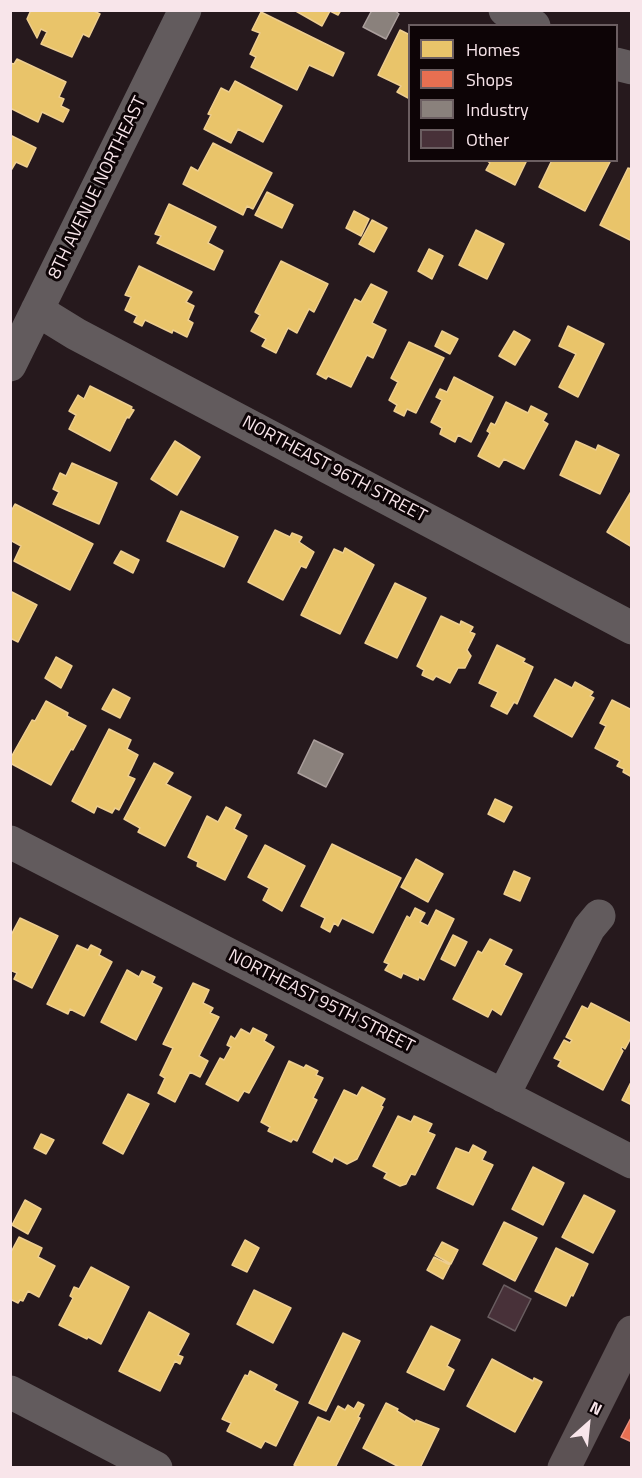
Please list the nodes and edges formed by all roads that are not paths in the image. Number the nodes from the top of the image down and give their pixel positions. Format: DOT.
graph roads {
  1 [pos="185,10"];
  2 [pos="505,10"];
  3 [pos="530,24"];
  4 [pos="38,310"];
  5 [pos="10,365"];
  6 [pos="632,628"];
  7 [pos="10,842"];
  8 [pos="599,916"];
  9 [pos="502,1096"];
  10 [pos="632,1162"];
  11 [pos="632,1332"];
  12 [pos="10,1392"];
  13 [pos="156,1467"];
  14 [pos="564,1467"];
  1 -- 4 [label="street, 8TH AVENUE NORTHEAST"];
  2 -- 3 [label="street"];
  4 -- 5 [label="street, 8TH AVENUE NORTHEAST"];
  4 -- 6 [label="street, NORTHEAST 96TH STREET"];
  7 -- 9 [label="street, NORTHEAST 95TH STREET"];
  8 -- 9 [label="street"];
  9 -- 10 [label="street, NORTHEAST 95TH STREET"];
  11 -- 14 [label="main road"];
  12 -- 13 [label="street"];
}
